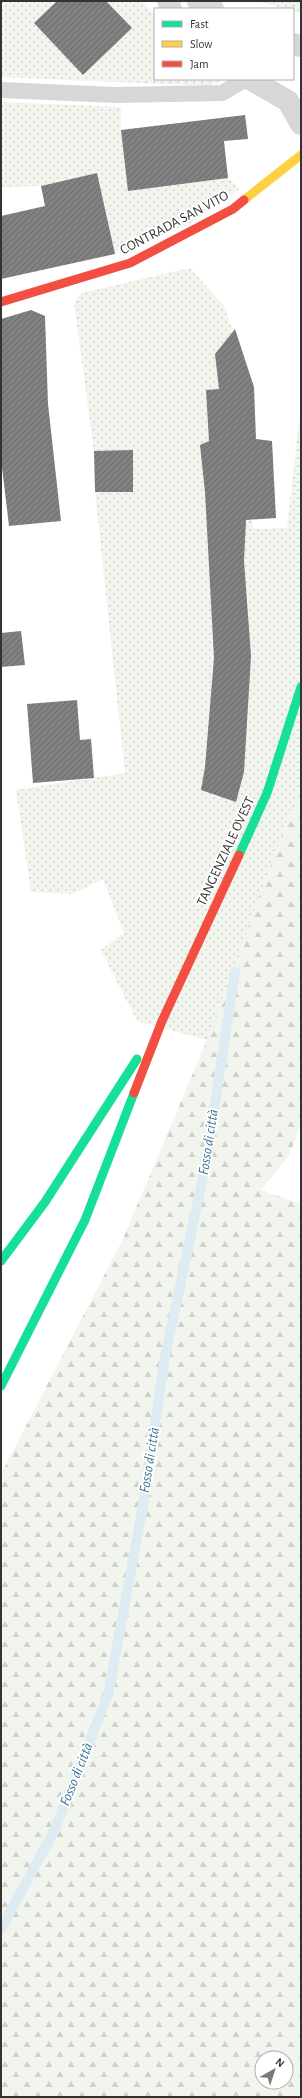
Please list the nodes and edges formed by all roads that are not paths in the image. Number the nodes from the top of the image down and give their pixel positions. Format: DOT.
graph roads {
  1 [pos="198,1"];
  2 [pos="211,8"];
  3 [pos="244,80"];
  4 [pos="252,80"];
  5 [pos="1,90"];
  6 [pos="301,124"];
  7 [pos="301,155"];
  8 [pos="1,302"];
  9 [pos="301,687"];
  10 [pos="162,1021"];
  11 [pos="85,1220"];
  12 [pos="3,1264"];
  13 [pos="21,1325"];
  14 [pos="1,1386"];
  1 -- 2 [label="street"];
  3 -- 5 [label="lane"];
  4 -- 6 [label="street"];
  7 -- 8 [label="main road, CONTRADA SAN VITO"];
  9 -- 10 [label="main road, TANGENZIALE OVEST"];
  10 -- 11 [label="main road"];
  10 -- 12 [label="main road"];
  11 -- 13 [label="main road"];
  11 -- 14 [label="main road"];
}
